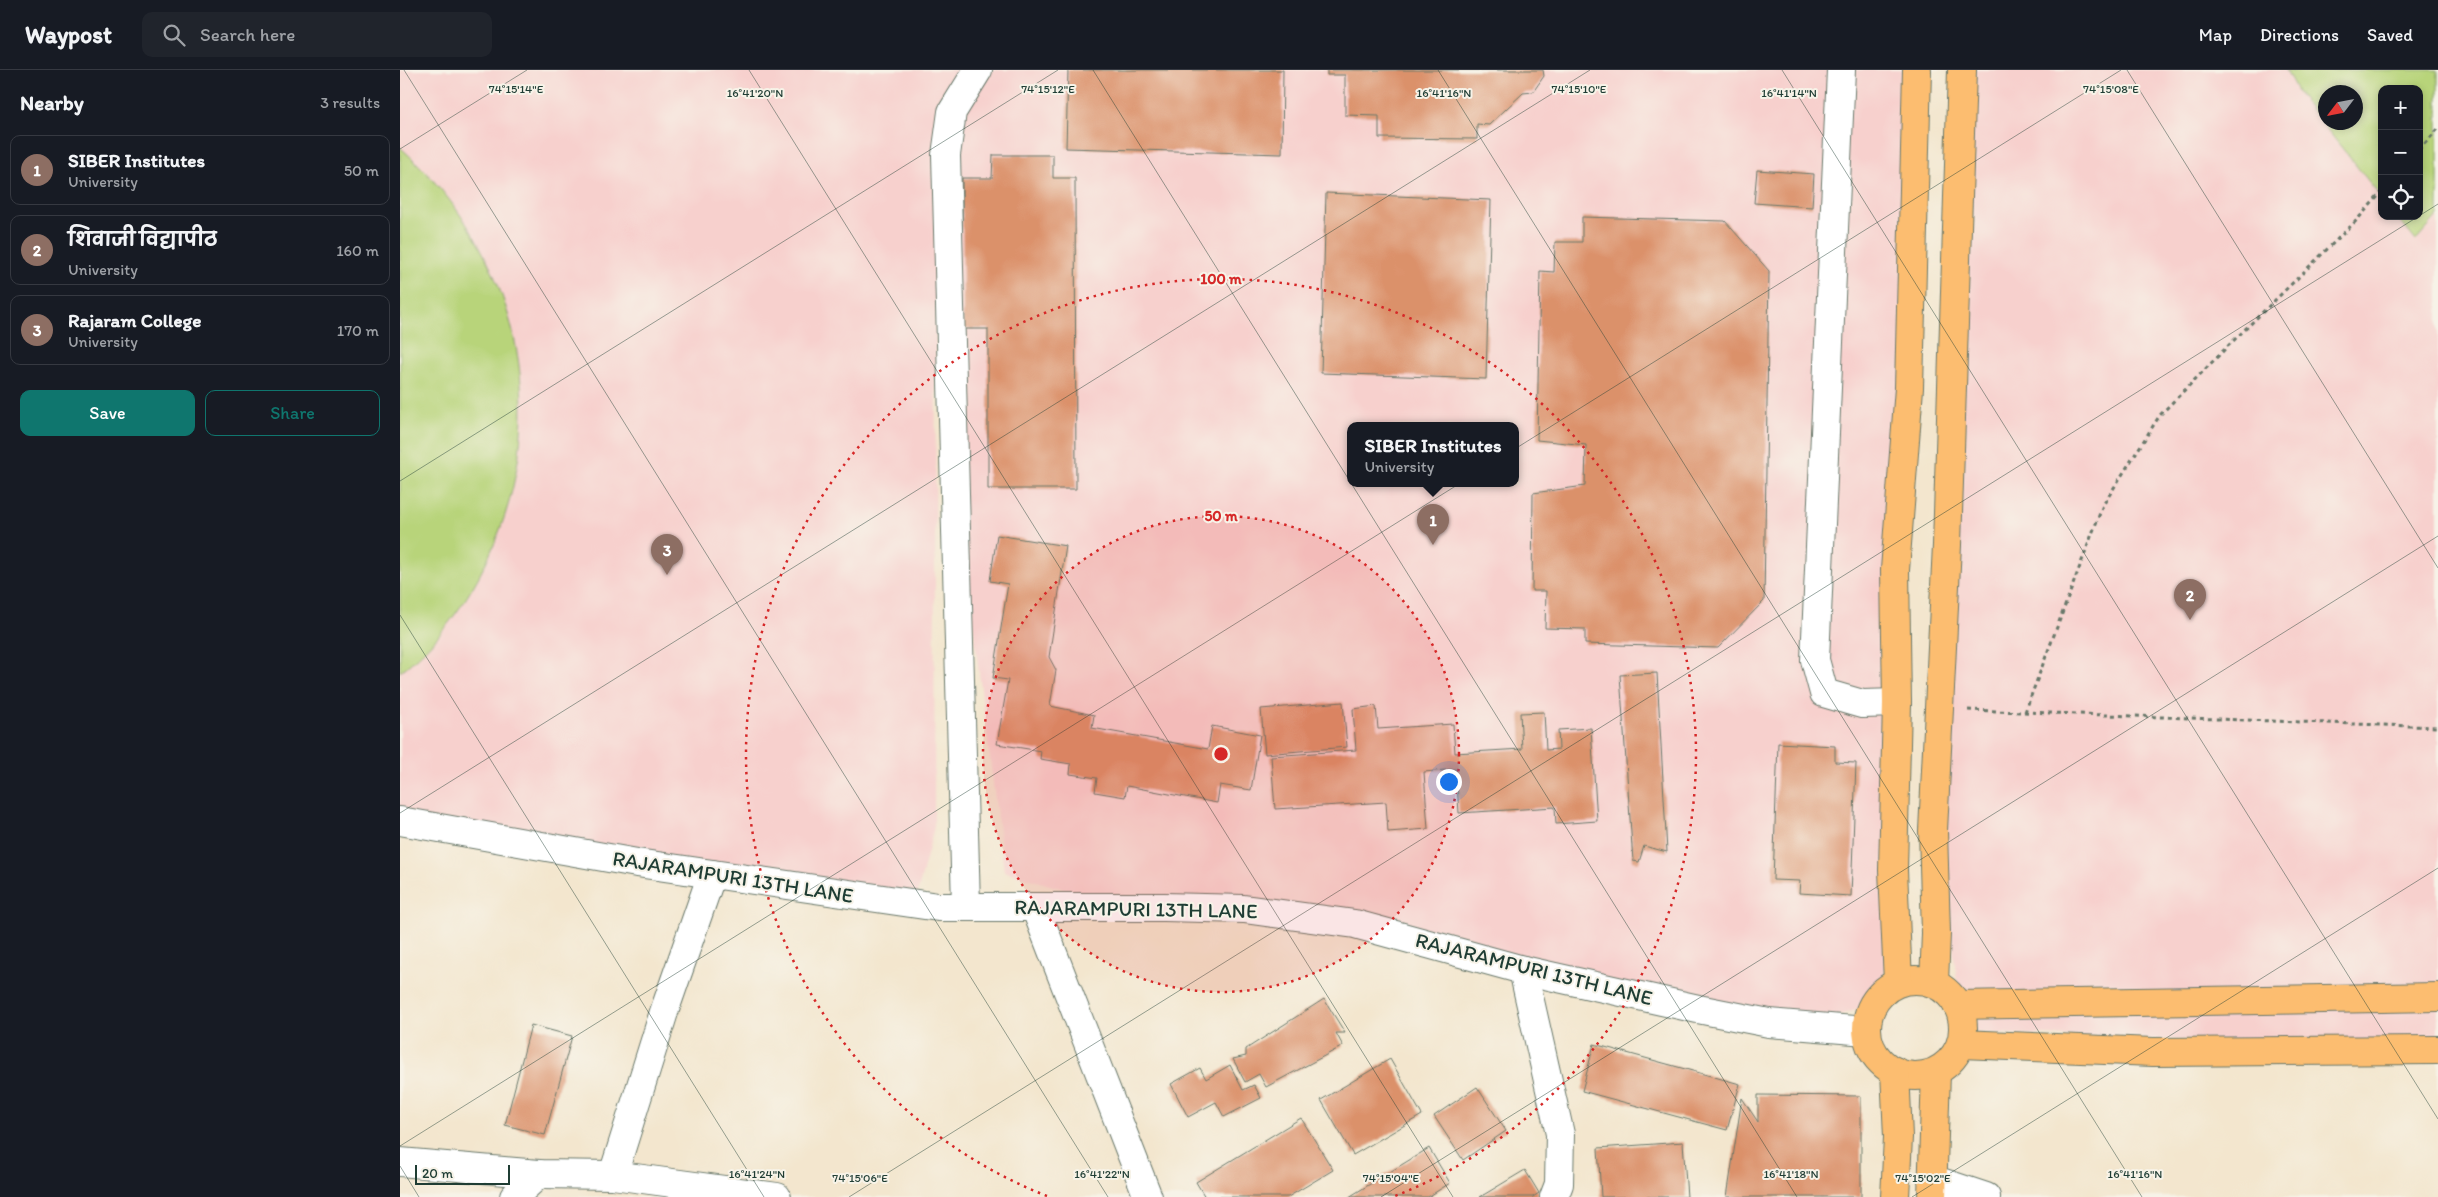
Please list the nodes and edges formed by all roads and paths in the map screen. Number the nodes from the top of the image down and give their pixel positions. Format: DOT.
graph roads {
  1 [pos="978,70"];
  2 [pos="1842,70"];
  3 [pos="1917,70"];
  4 [pos="1962,70"];
  5 [pos="2438,129"];
  6 [pos="2423,146"];
  7 [pos="2378,196"];
  8 [pos="1897,703"];
  9 [pos="1938,710"];
  10 [pos="2025,712"];
  11 [pos="2438,726"];
  12 [pos="400,821"];
  13 [pos="712,874"];
  14 [pos="966,906"];
  15 [pos="1035,907"];
  16 [pos="1523,970"];
  17 [pos="1898,982"];
  18 [pos="1934,983"];
  19 [pos="2438,997"];
  20 [pos="1958,1005"];
  21 [pos="1866,1030"];
  22 [pos="1961,1044"];
  23 [pos="2438,1050"];
  24 [pos="1895,1071"];
  25 [pos="1936,1072"];
  26 [pos="400,1162"];
  27 [pos="539,1174"];
  28 [pos="613,1175"];
  29 [pos="1932,1188"];
  30 [pos="514,1197"];
  31 [pos="777,1197"];
  32 [pos="1148,1197"];
  33 [pos="1554,1197"];
  34 [pos="1895,1197"];
  35 [pos="1986,1197"];
  1 -- 14 [label="street"];
  2 -- 8 [label="street"];
  3 -- 8 [label="main road"];
  4 -- 9 [label="main road"];
  5 -- 6 [label="path"];
  7 -- 10 [label="path"];
  8 -- 17 [label="main road"];
  9 -- 10 [label="path"];
  9 -- 18 [label="main road"];
  10 -- 11 [label="path"];
  12 -- 13 [label="street, RAJARAMPURI 13TH LANE"];
  13 -- 14 [label="street, RAJARAMPURI 13TH LANE"];
  13 -- 28 [label="street"];
  14 -- 15 [label="street, RAJARAMPURI 13TH LANE"];
  15 -- 16 [label="street, RAJARAMPURI 13TH LANE"];
  15 -- 32 [label="street"];
  16 -- 21 [label="street, RAJARAMPURI 13TH LANE"];
  16 -- 33 [label="street"];
  17 -- 18 [label="main road"];
  17 -- 21 [label="main road"];
  18 -- 20 [label="main road"];
  19 -- 20 [label="main road"];
  20 -- 22 [label="main road"];
  21 -- 24 [label="main road"];
  22 -- 23 [label="main road"];
  22 -- 25 [label="main road"];
  24 -- 25 [label="main road"];
  24 -- 34 [label="main road"];
  25 -- 29 [label="main road"];
  26 -- 27 [label="street"];
  27 -- 28 [label="street"];
  27 -- 30 [label="street"];
  28 -- 31 [label="street"];
  29 -- 35 [label="street"];
}
